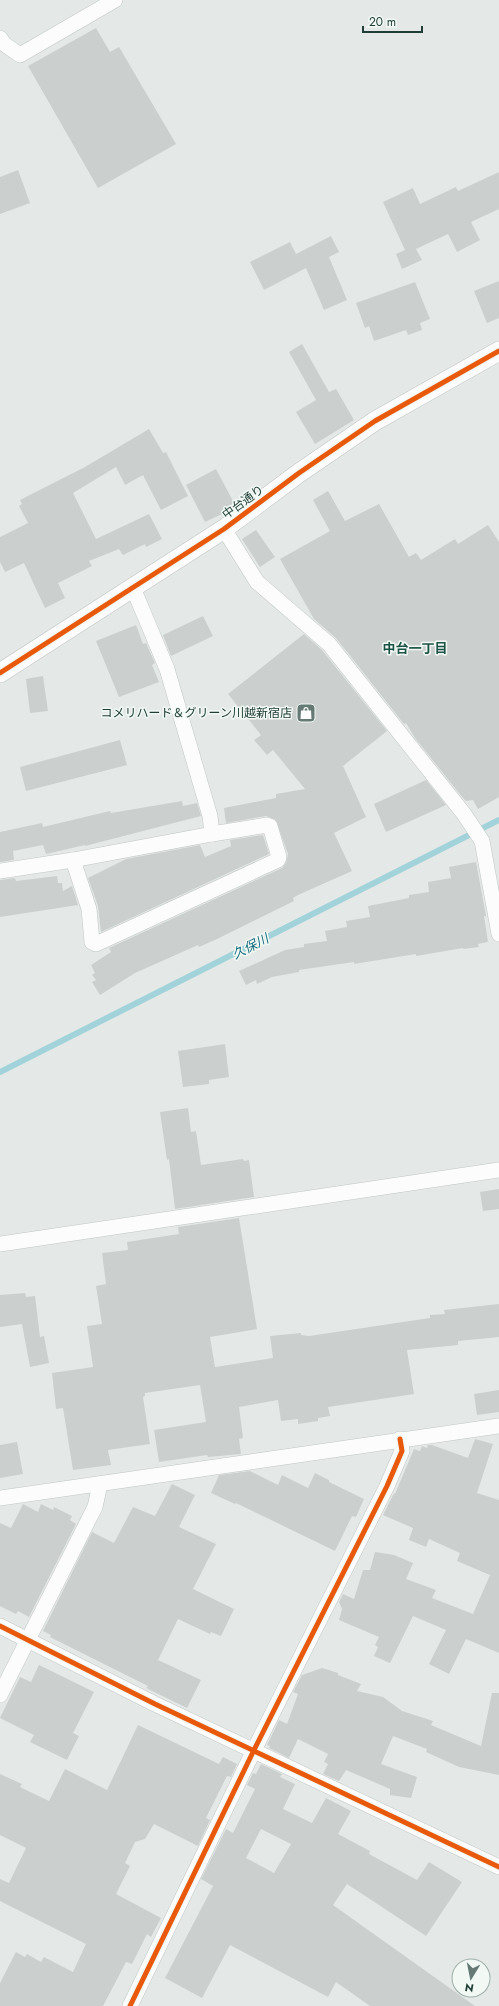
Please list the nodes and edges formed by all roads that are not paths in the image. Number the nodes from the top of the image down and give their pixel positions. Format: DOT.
graph roads {
  1 [pos="115,0"];
  2 [pos="0,38"];
  3 [pos="499,351"];
  4 [pos="224,529"];
  5 [pos="133,588"];
  6 [pos="0,673"];
  7 [pos="212,834"];
  8 [pos="73,860"];
  9 [pos="0,871"];
  10 [pos="499,934"];
  11 [pos="499,1170"];
  12 [pos="0,1244"];
  13 [pos="499,1426"];
  14 [pos="400,1440"];
  15 [pos="100,1484"];
  16 [pos="0,1498"];
  17 [pos="0,1626"];
  18 [pos="27,1640"];
  19 [pos="0,1696"];
  20 [pos="254,1750"];
  21 [pos="499,1867"];
  22 [pos="130,2006"];
  1 -- 2 [label="street"];
  3 -- 4 [label="street, 中台通り"];
  4 -- 5 [label="street, 中台通り"];
  4 -- 10 [label="street"];
  5 -- 6 [label="street, 中台通り"];
  5 -- 7 [label="street"];
  7 -- 8 [label="street"];
  7 -- 8 [label="street"];
  8 -- 9 [label="street"];
  11 -- 12 [label="street"];
  13 -- 14 [label="street"];
  14 -- 15 [label="street"];
  14 -- 20 [label="street"];
  15 -- 16 [label="street"];
  15 -- 18 [label="street"];
  17 -- 18 [label="street"];
  18 -- 19 [label="street"];
  18 -- 20 [label="street"];
  20 -- 21 [label="street"];
  20 -- 22 [label="street"];
}
